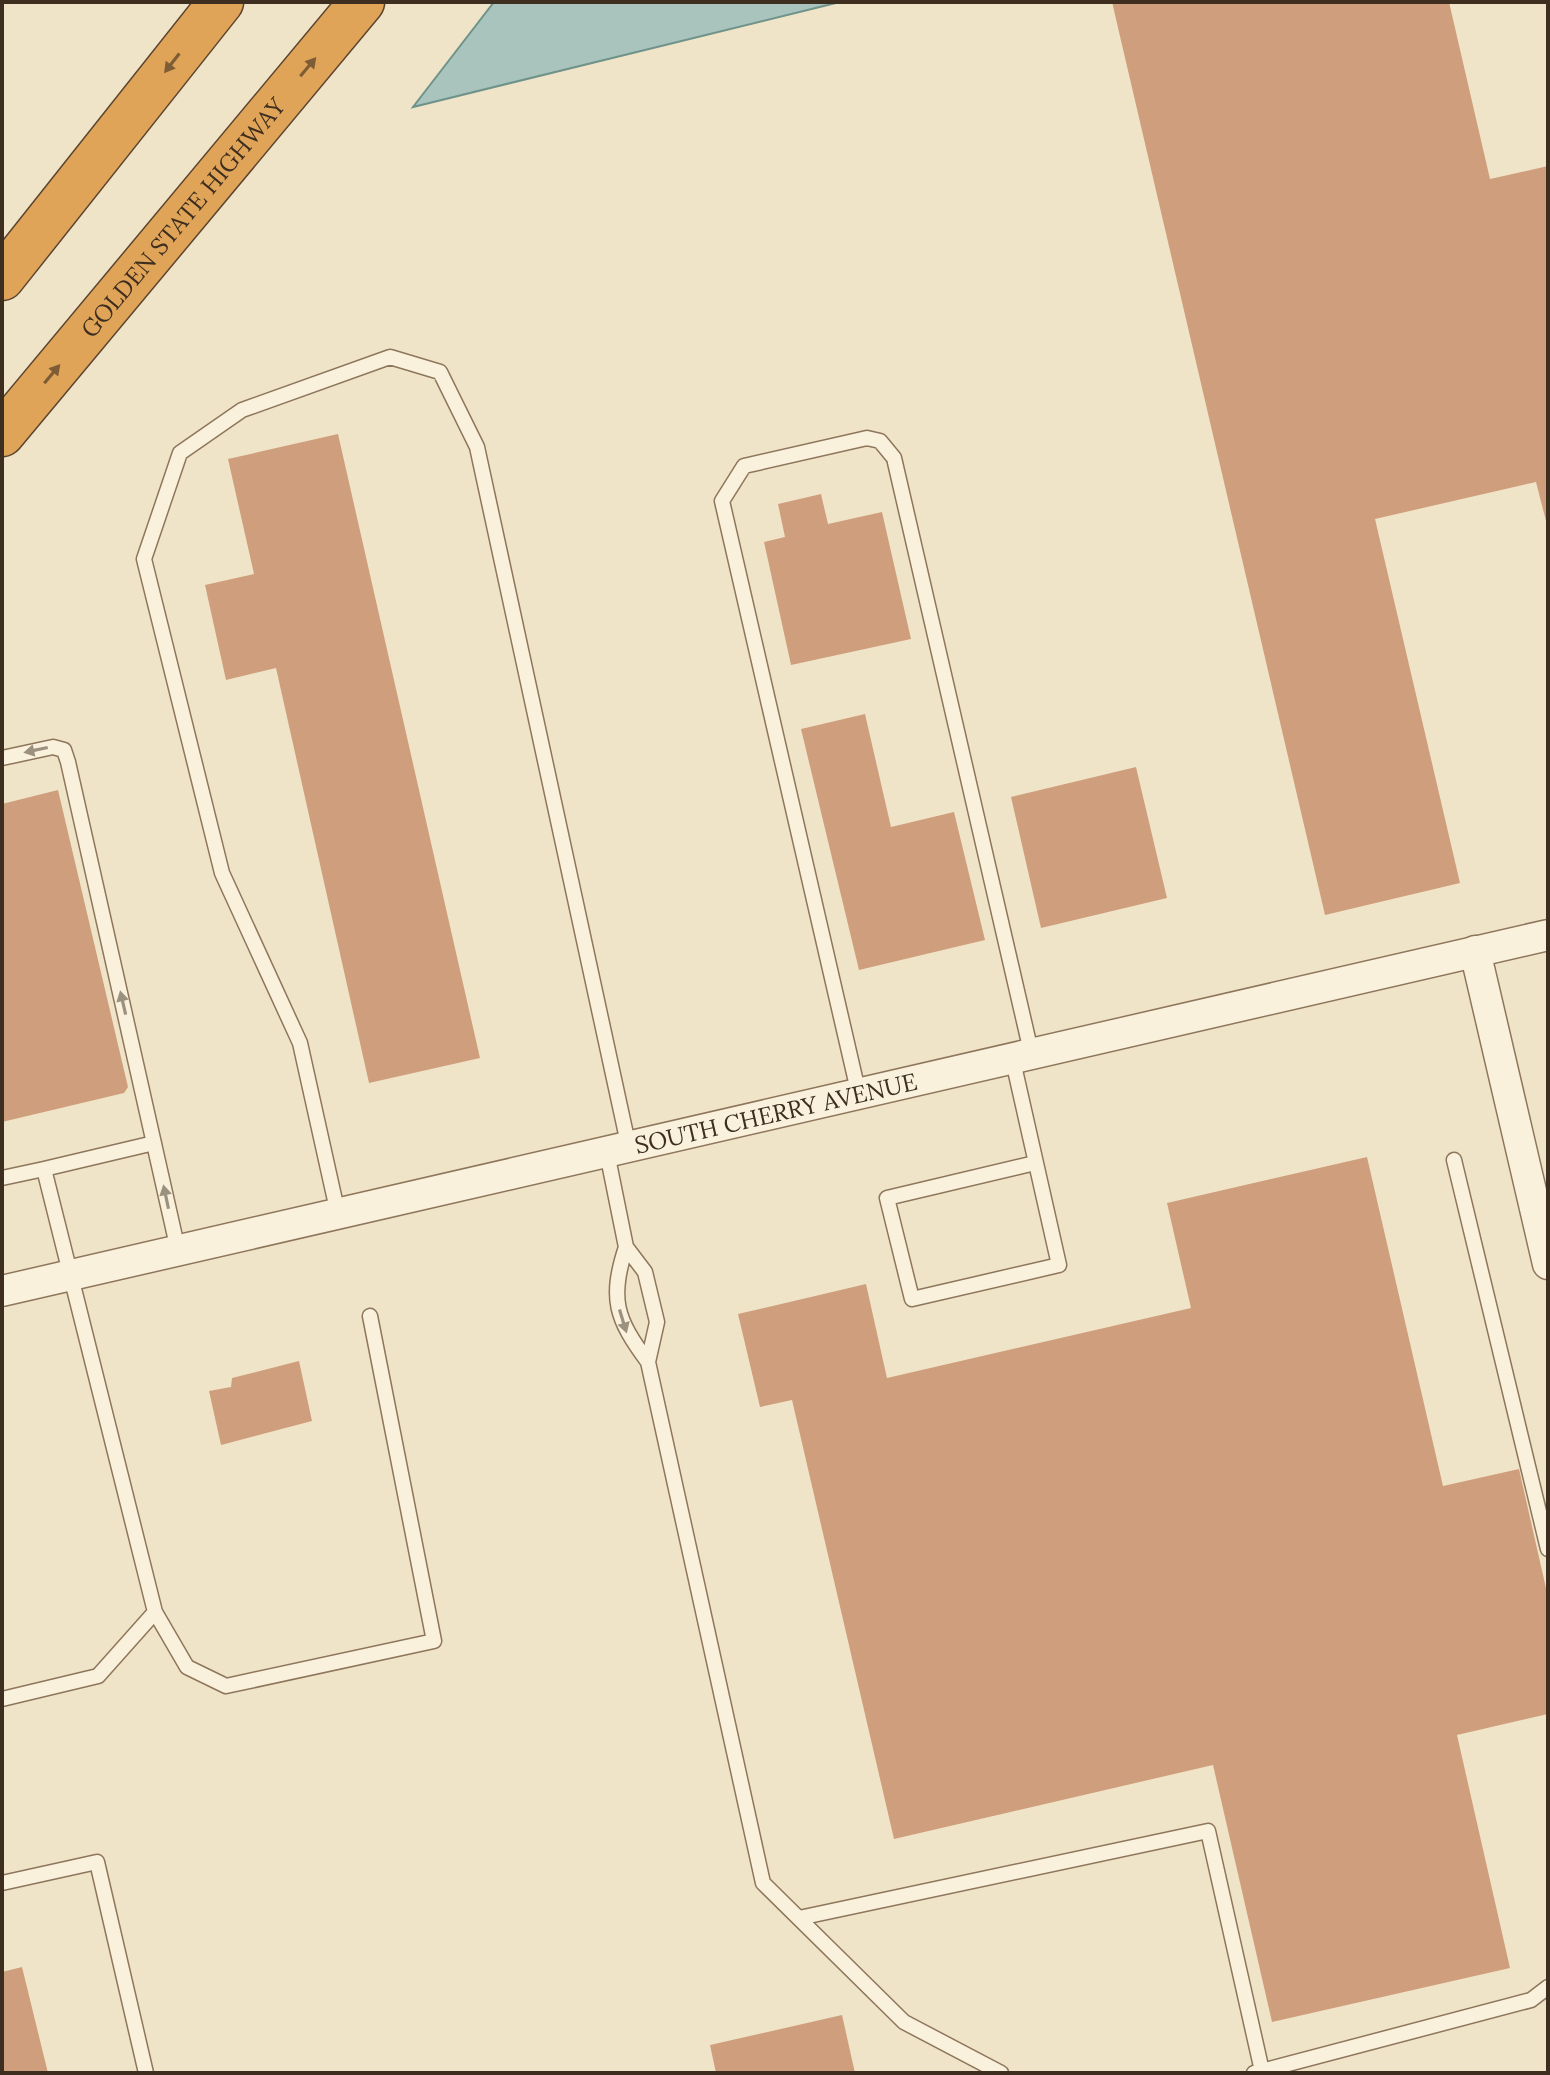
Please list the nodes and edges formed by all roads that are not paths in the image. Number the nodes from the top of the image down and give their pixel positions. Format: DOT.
graph roads {
  1 [pos="221,2"];
  2 [pos="362,2"];
  3 [pos="2,278"];
  4 [pos="2,434"];
  5 [pos="2,758"];
  6 [pos="1548,935"];
  7 [pos="1475,951"];
  8 [pos="1022,1058"];
  9 [pos="859,1095"];
  10 [pos="154,1143"];
  11 [pos="618,1150"];
  12 [pos="1454,1160"];
  13 [pos="1035,1163"];
  14 [pos="44,1169"];
  15 [pos="2,1178"];
  16 [pos="338,1214"];
  17 [pos="626,1247"];
  18 [pos="178,1250"];
  19 [pos="1548,1264"];
  20 [pos="68,1276"];
  21 [pos="2,1291"];
  22 [pos="370,1316"];
  23 [pos="648,1362"];
  24 [pos="1548,1549"];
  25 [pos="155,1612"];
  26 [pos="2,1699"];
  27 [pos="2,1883"];
  28 [pos="799,1918"];
  29 [pos="1548,1987"];
  30 [pos="1258,2072"];
  31 [pos="146,2073"];
  32 [pos="1001,2073"];
  1 -- 3 [label="highway, one-way"];
  4 -- 2 [label="highway, GOLDEN STATE HIGHWAY, one-way"];
  10 -- 5 [label="lane, one-way"];
  6 -- 7 [label="street, SOUTH CHERRY AVENUE"];
  7 -- 8 [label="street, SOUTH CHERRY AVENUE"];
  7 -- 19 [label="street"];
  8 -- 9 [label="street, SOUTH CHERRY AVENUE"];
  8 -- 9 [label="lane"];
  8 -- 13 [label="lane"];
  9 -- 11 [label="street, SOUTH CHERRY AVENUE"];
  10 -- 14 [label="lane"];
  18 -- 10 [label="lane, one-way"];
  11 -- 16 [label="street, SOUTH CHERRY AVENUE"];
  11 -- 16 [label="lane"];
  11 -- 17 [label="lane"];
  12 -- 24 [label="lane"];
  13 -- 13 [label="lane"];
  14 -- 15 [label="lane"];
  14 -- 20 [label="lane"];
  16 -- 18 [label="street, SOUTH CHERRY AVENUE"];
  17 -- 23 [label="lane"];
  17 -- 23 [label="lane, one-way"];
  18 -- 20 [label="street, SOUTH CHERRY AVENUE"];
  20 -- 21 [label="street, SOUTH CHERRY AVENUE"];
  20 -- 25 [label="lane"];
  22 -- 25 [label="lane"];
  23 -- 28 [label="lane"];
  25 -- 26 [label="lane"];
  27 -- 31 [label="lane"];
  28 -- 30 [label="lane"];
  28 -- 32 [label="lane"];
  29 -- 30 [label="lane"];
}
